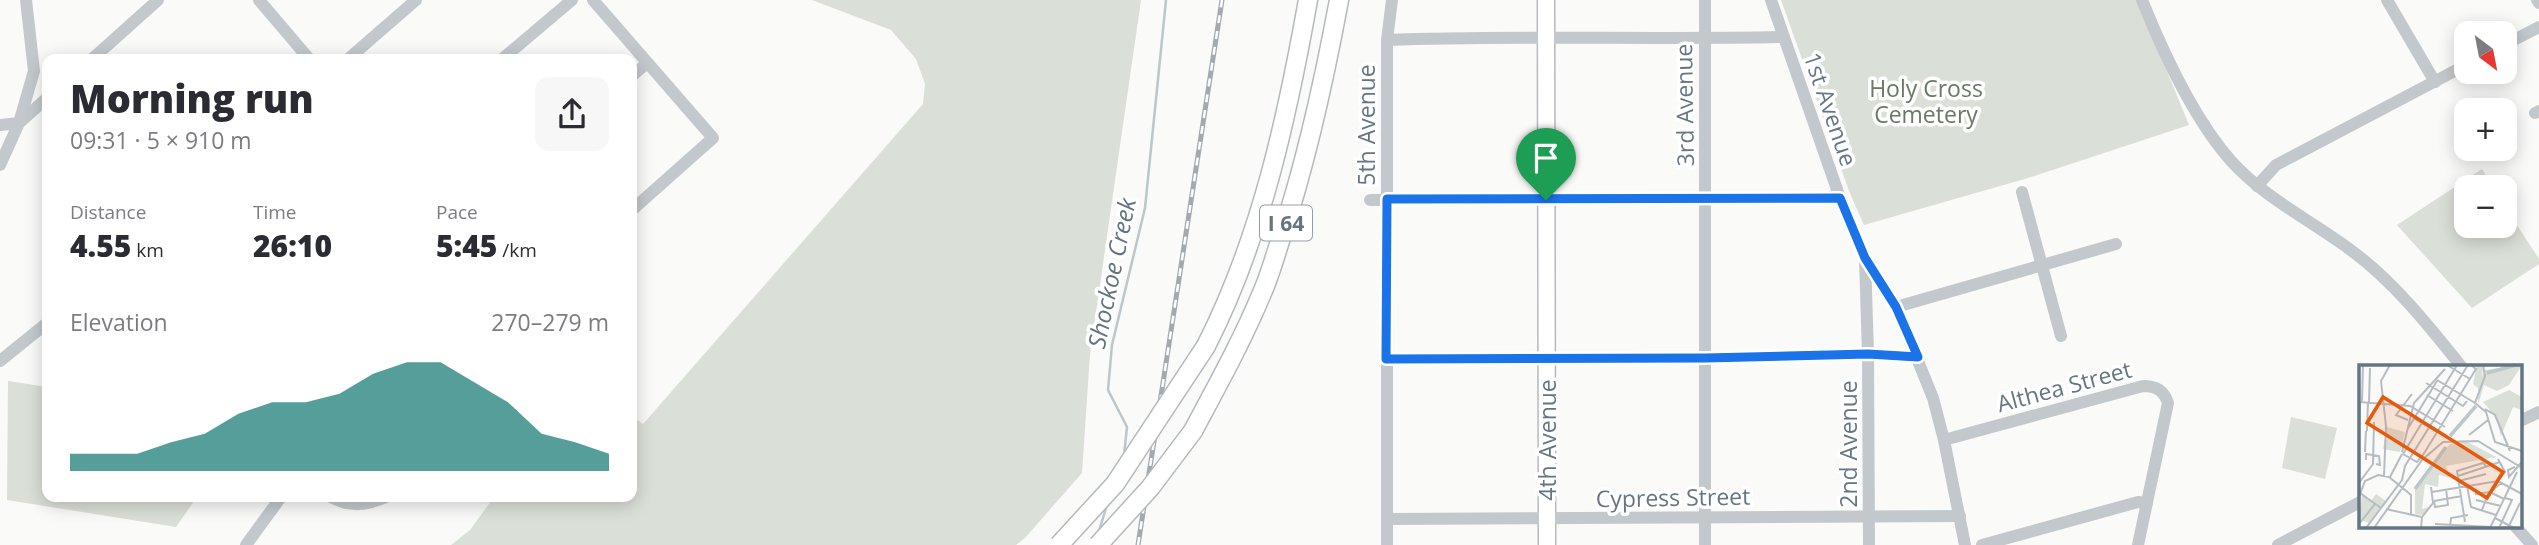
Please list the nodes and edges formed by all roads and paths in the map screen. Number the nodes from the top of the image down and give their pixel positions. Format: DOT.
graph roads {
  1 [pos="26,0"];
  2 [pos="158,0"];
  3 [pos="259,0"];
  4 [pos="416,0"];
  5 [pos="572,0"];
  6 [pos="593,0"];
  7 [pos="1308,0"];
  8 [pos="1339,0"];
  9 [pos="1392,0"];
  10 [pos="1546,0"];
  11 [pos="1705,0"];
  12 [pos="1771,0"];
  13 [pos="2142,0"];
  14 [pos="2387,0"];
  15 [pos="2539,27"];
  16 [pos="1784,37"];
  17 [pos="1546,38"];
  18 [pos="2517,38"];
  19 [pos="1705,39"];
  20 [pos="1387,40"];
  21 [pos="98,54"];
  22 [pos="305,54"];
  23 [pos="354,54"];
  24 [pos="508,54"];
  25 [pos="647,63"];
  26 [pos="637,72"];
  27 [pos="2454,72"];
  28 [pos="2435,82"];
  29 [pos="42,102"];
  30 [pos="19,123"];
  31 [pos="0,125"];
  32 [pos="0,165"];
  33 [pos="2258,186"];
  34 [pos="2022,192"];
  35 [pos="1706,198"];
  36 [pos="1840,198"];
  37 [pos="1387,199"];
  38 [pos="1370,200"];
  39 [pos="1546,200"];
  40 [pos="637,206"];
  41 [pos="2116,244"];
  42 [pos="1865,258"];
  43 [pos="2042,264"];
  44 [pos="1896,307"];
  45 [pos="42,327"];
  46 [pos="2061,336"];
  47 [pos="1868,354"];
  48 [pos="1918,357"];
  49 [pos="1705,358"];
  50 [pos="1386,359"];
  51 [pos="1547,359"];
  52 [pos="0,361"];
  53 [pos="2460,365"];
  54 [pos="2539,412"];
  55 [pos="2522,420"];
  56 [pos="1944,440"];
  57 [pos="277,502"];
  58 [pos="344,502"];
  59 [pos="375,502"];
  60 [pos="2147,503"];
  61 [pos="2359,503"];
  62 [pos="1960,516"];
  63 [pos="1704,517"];
  64 [pos="1869,517"];
  65 [pos="1387,519"];
  66 [pos="1547,519"];
  67 [pos="2517,528"];
  68 [pos="246,545"];
  69 [pos="1059,545"];
  70 [pos="1098,545"];
  71 [pos="1387,545"];
  72 [pos="1547,545"];
  73 [pos="1705,545"];
  74 [pos="1869,545"];
  75 [pos="1965,545"];
  76 [pos="1982,545"];
  77 [pos="2138,545"];
  78 [pos="2278,545"];
  79 [pos="2532,545"];
  1 -- 30 [label="street"];
  2 -- 21 [label="street"];
  3 -- 22 [label="street"];
  4 -- 23 [label="street"];
  5 -- 24 [label="street"];
  6 -- 25 [label="street"];
  7 -- 69 [label="highway, I 64, bridge"];
  8 -- 70 [label="highway, I 64, bridge"];
  9 -- 20 [label="street, 5th Avenue"];
  10 -- 17 [label="main road, 4th Avenue"];
  11 -- 19 [label="street, 3rd Avenue"];
  12 -- 16 [label="street, 1st Avenue"];
  13 -- 33 [label="street"];
  14 -- 28 [label="street"];
  15 -- 18 [label="street"];
  16 -- 19 [label="street"];
  16 -- 36 [label="street, 1st Avenue"];
  17 -- 19 [label="street"];
  17 -- 20 [label="street"];
  17 -- 39 [label="main road, 4th Avenue"];
  19 -- 35 [label="street, 3rd Avenue"];
  20 -- 37 [label="street, 5th Avenue"];
  25 -- 26 [label="street"];
  25 -- 40 [label="street"];
  27 -- 28 [label="street"];
  28 -- 33 [label="street"];
  29 -- 30 [label="street"];
  30 -- 31 [label="street"];
  30 -- 32 [label="street"];
  33 -- 53 [label="street"];
  34 -- 43 [label="street"];
  35 -- 36 [label="street"];
  35 -- 39 [label="street"];
  35 -- 49 [label="street, 3rd Avenue"];
  36 -- 42 [label="street, 1st Avenue"];
  37 -- 38 [label="street"];
  37 -- 39 [label="street"];
  37 -- 50 [label="street, 5th Avenue"];
  39 -- 51 [label="main road, 4th Avenue"];
  41 -- 43 [label="street"];
  42 -- 44 [label="street, 1st Avenue"];
  42 -- 47 [label="street, 2nd Avenue"];
  43 -- 44 [label="street"];
  43 -- 46 [label="street"];
  44 -- 48 [label="street, 1st Avenue"];
  45 -- 52 [label="street"];
  47 -- 48 [label="street"];
  47 -- 49 [label="street"];
  47 -- 64 [label="street, 2nd Avenue"];
  48 -- 56 [label="street, 1st Avenue"];
  49 -- 51 [label="street"];
  49 -- 63 [label="street, 3rd Avenue"];
  50 -- 51 [label="street"];
  50 -- 65 [label="street, 5th Avenue"];
  51 -- 66 [label="main road, 4th Avenue"];
  54 -- 55 [label="street"];
  56 -- 60 [label="street, Althea Street"];
  56 -- 62 [label="street, 1st Avenue"];
  57 -- 68 [label="street"];
  58 -- 59 [label="street"];
  60 -- 76 [label="street"];
  60 -- 77 [label="street, Althea Street"];
  61 -- 78 [label="street"];
  62 -- 64 [label="street, Cypress Street"];
  62 -- 75 [label="street, 1st Avenue"];
  63 -- 64 [label="street, Cypress Street"];
  63 -- 66 [label="street, Cypress Street"];
  63 -- 73 [label="street, 3rd Avenue"];
  64 -- 74 [label="street, 2nd Avenue"];
  65 -- 66 [label="street, Cypress Street"];
  65 -- 71 [label="street, 5th Avenue"];
  66 -- 72 [label="main road, 4th Avenue"];
  67 -- 79 [label="street"];
}
